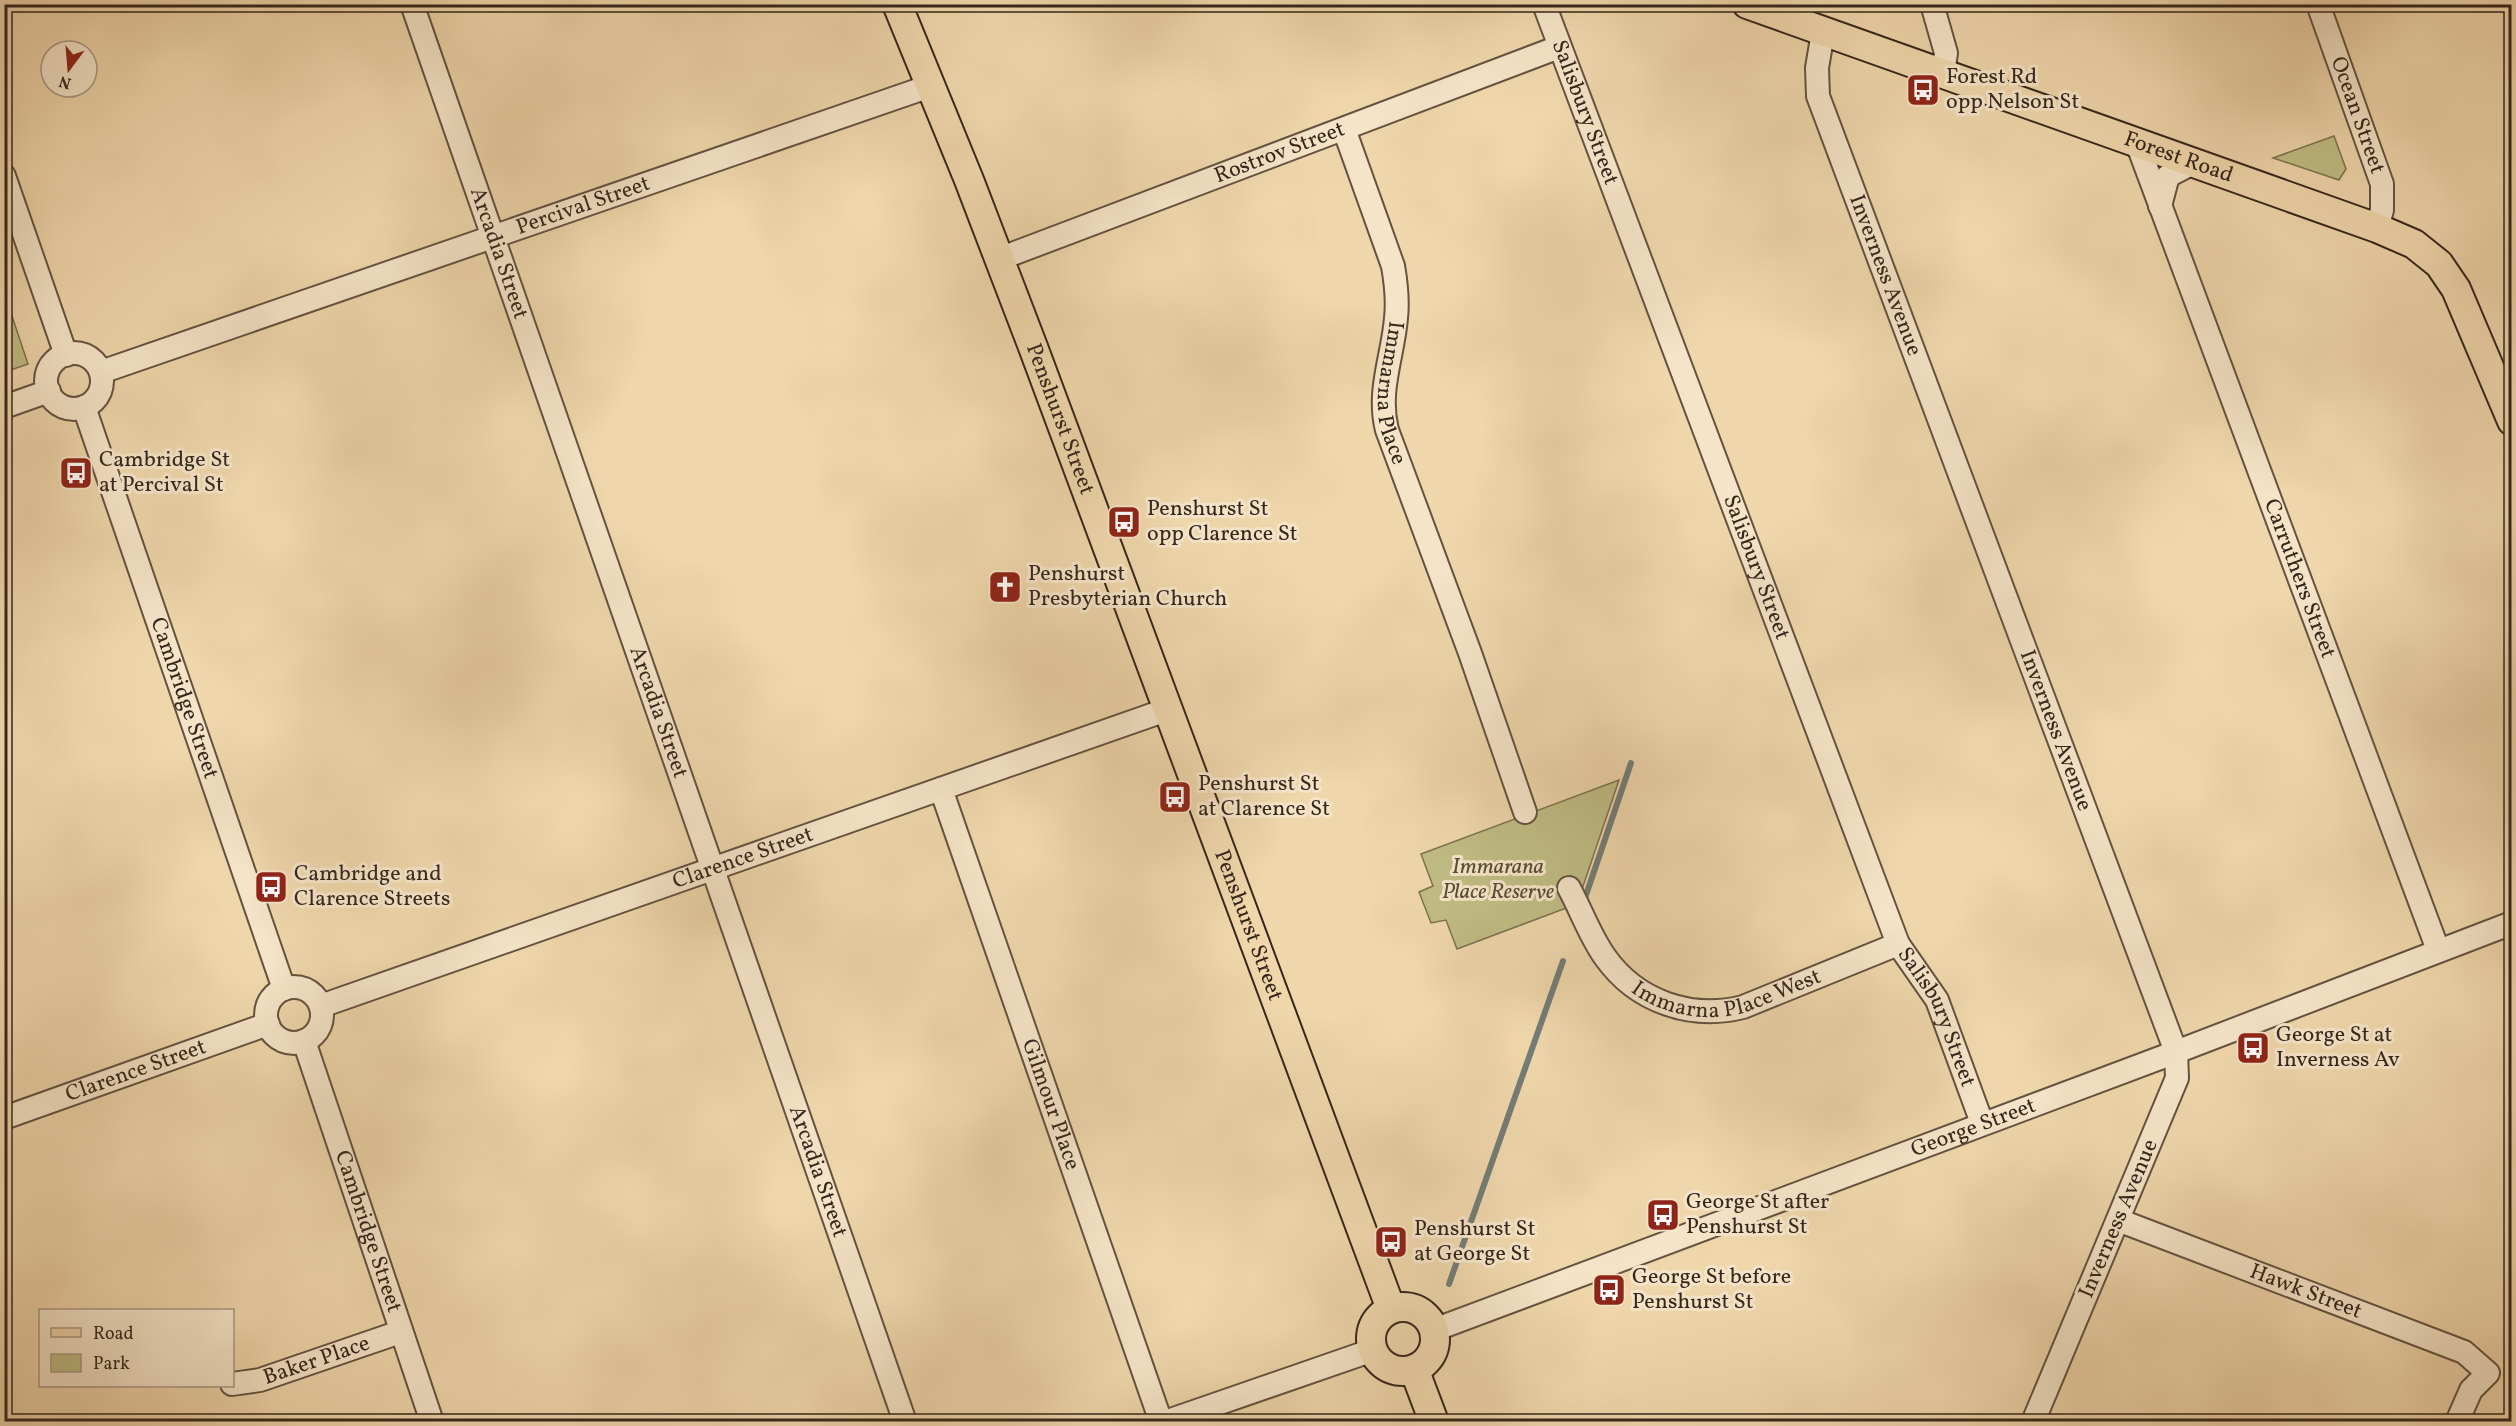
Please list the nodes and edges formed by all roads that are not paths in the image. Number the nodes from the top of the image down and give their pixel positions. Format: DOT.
graph roads {
  1 [pos="412,4"];
  2 [pos="897,4"];
  3 [pos="1544,4"];
  4 [pos="1747,4"];
  5 [pos="1932,4"];
  6 [pos="2318,4"];
  7 [pos="1823,32"];
  8 [pos="1559,47"];
  9 [pos="1943,73"];
  10 [pos="930,86"];
  11 [pos="1344,129"];
  12 [pos="2138,143"];
  13 [pos="2193,163"];
  14 [pos="4,176"];
  15 [pos="2160,206"];
  16 [pos="2377,228"];
  17 [pos="492,237"];
  18 [pos="999,259"];
  19 [pos="66,355"];
  20 [pos="101,372"];
  21 [pos="48,391"];
  22 [pos="4,407"];
  23 [pos="84,407"];
  24 [pos="2511,421"];
  25 [pos="1166,710"];
  26 [pos="941,789"];
  27 [pos="1525,812"];
  28 [pos="712,871"];
  29 [pos="1569,888"];
  30 [pos="2511,923"];
  31 [pos="1898,944"];
  32 [pos="2438,950"];
  33 [pos="284,989"];
  34 [pos="321,1006"];
  35 [pos="268,1024"];
  36 [pos="304,1041"];
  37 [pos="2176,1052"];
  38 [pos="4,1118"];
  39 [pos="1982,1122"];
  40 [pos="2118,1220"];
  41 [pos="1390,1309"];
  42 [pos="1434,1330"];
  43 [pos="400,1332"];
  44 [pos="1373,1350"];
  45 [pos="1414,1369"];
  46 [pos="234,1384"];
  47 [pos="432,1422"];
  48 [pos="905,1422"];
  49 [pos="1163,1422"];
  50 [pos="1434,1422"];
  51 [pos="2033,1422"];
  52 [pos="2457,1422"];
  1 -- 17 [label="street, Arcadia Street"];
  2 -- 10 [label="main road, Penshurst Street"];
  3 -- 8 [label="street, Salisbury Street"];
  4 -- 7 [label="main road, Forest Road"];
  5 -- 9 [label="street"];
  6 -- 16 [label="street, Ocean Street"];
  7 -- 9 [label="main road, Forest Road"];
  7 -- 37 [label="street, Inverness Avenue"];
  8 -- 11 [label="street, Rostrov Street"];
  8 -- 31 [label="street, Salisbury Street"];
  9 -- 12 [label="main road, Forest Road"];
  10 -- 17 [label="street, Percival Street"];
  10 -- 18 [label="main road, Penshurst Street"];
  11 -- 18 [label="street, Rostrov Street"];
  11 -- 27 [label="street, Immarna Place"];
  12 -- 13 [label="main road, Forest Road"];
  12 -- 15 [label="street, Carruthers Street"];
  13 -- 15 [label="street"];
  13 -- 16 [label="main road, Forest Road"];
  14 -- 19 [label="street"];
  15 -- 32 [label="street, Carruthers Street"];
  16 -- 24 [label="main road, Forest Road"];
  17 -- 20 [label="street, Percival Street"];
  17 -- 28 [label="street, Arcadia Street"];
  18 -- 25 [label="main road, Penshurst Street"];
  19 -- 20 [label="street"];
  19 -- 21 [label="street"];
  20 -- 23 [label="street"];
  21 -- 22 [label="street"];
  21 -- 23 [label="street"];
  23 -- 33 [label="street, Cambridge Street"];
  25 -- 26 [label="street, Clarence Street"];
  25 -- 41 [label="main road, Penshurst Street"];
  26 -- 28 [label="street, Clarence Street"];
  26 -- 49 [label="street, Gilmour Place"];
  28 -- 34 [label="street, Clarence Street"];
  28 -- 48 [label="street, Arcadia Street"];
  29 -- 31 [label="street, Immarna Place West"];
  30 -- 32 [label="street, George Street"];
  31 -- 39 [label="street, Salisbury Street"];
  32 -- 37 [label="street, George Street"];
  33 -- 34 [label="street"];
  33 -- 35 [label="street"];
  34 -- 36 [label="street"];
  35 -- 36 [label="street"];
  35 -- 38 [label="street, Clarence Street"];
  36 -- 43 [label="street, Cambridge Street"];
  37 -- 39 [label="street, George Street"];
  37 -- 40 [label="street, Inverness Avenue"];
  39 -- 42 [label="street, George Street"];
  40 -- 51 [label="street, Inverness Avenue"];
  40 -- 52 [label="street, Hawk Street"];
  41 -- 42 [label="main road"];
  41 -- 44 [label="main road"];
  42 -- 45 [label="main road"];
  43 -- 46 [label="street, Baker Place"];
  43 -- 47 [label="street, Cambridge Street"];
  44 -- 45 [label="main road"];
  44 -- 49 [label="street"];
  45 -- 50 [label="main road"];
}
